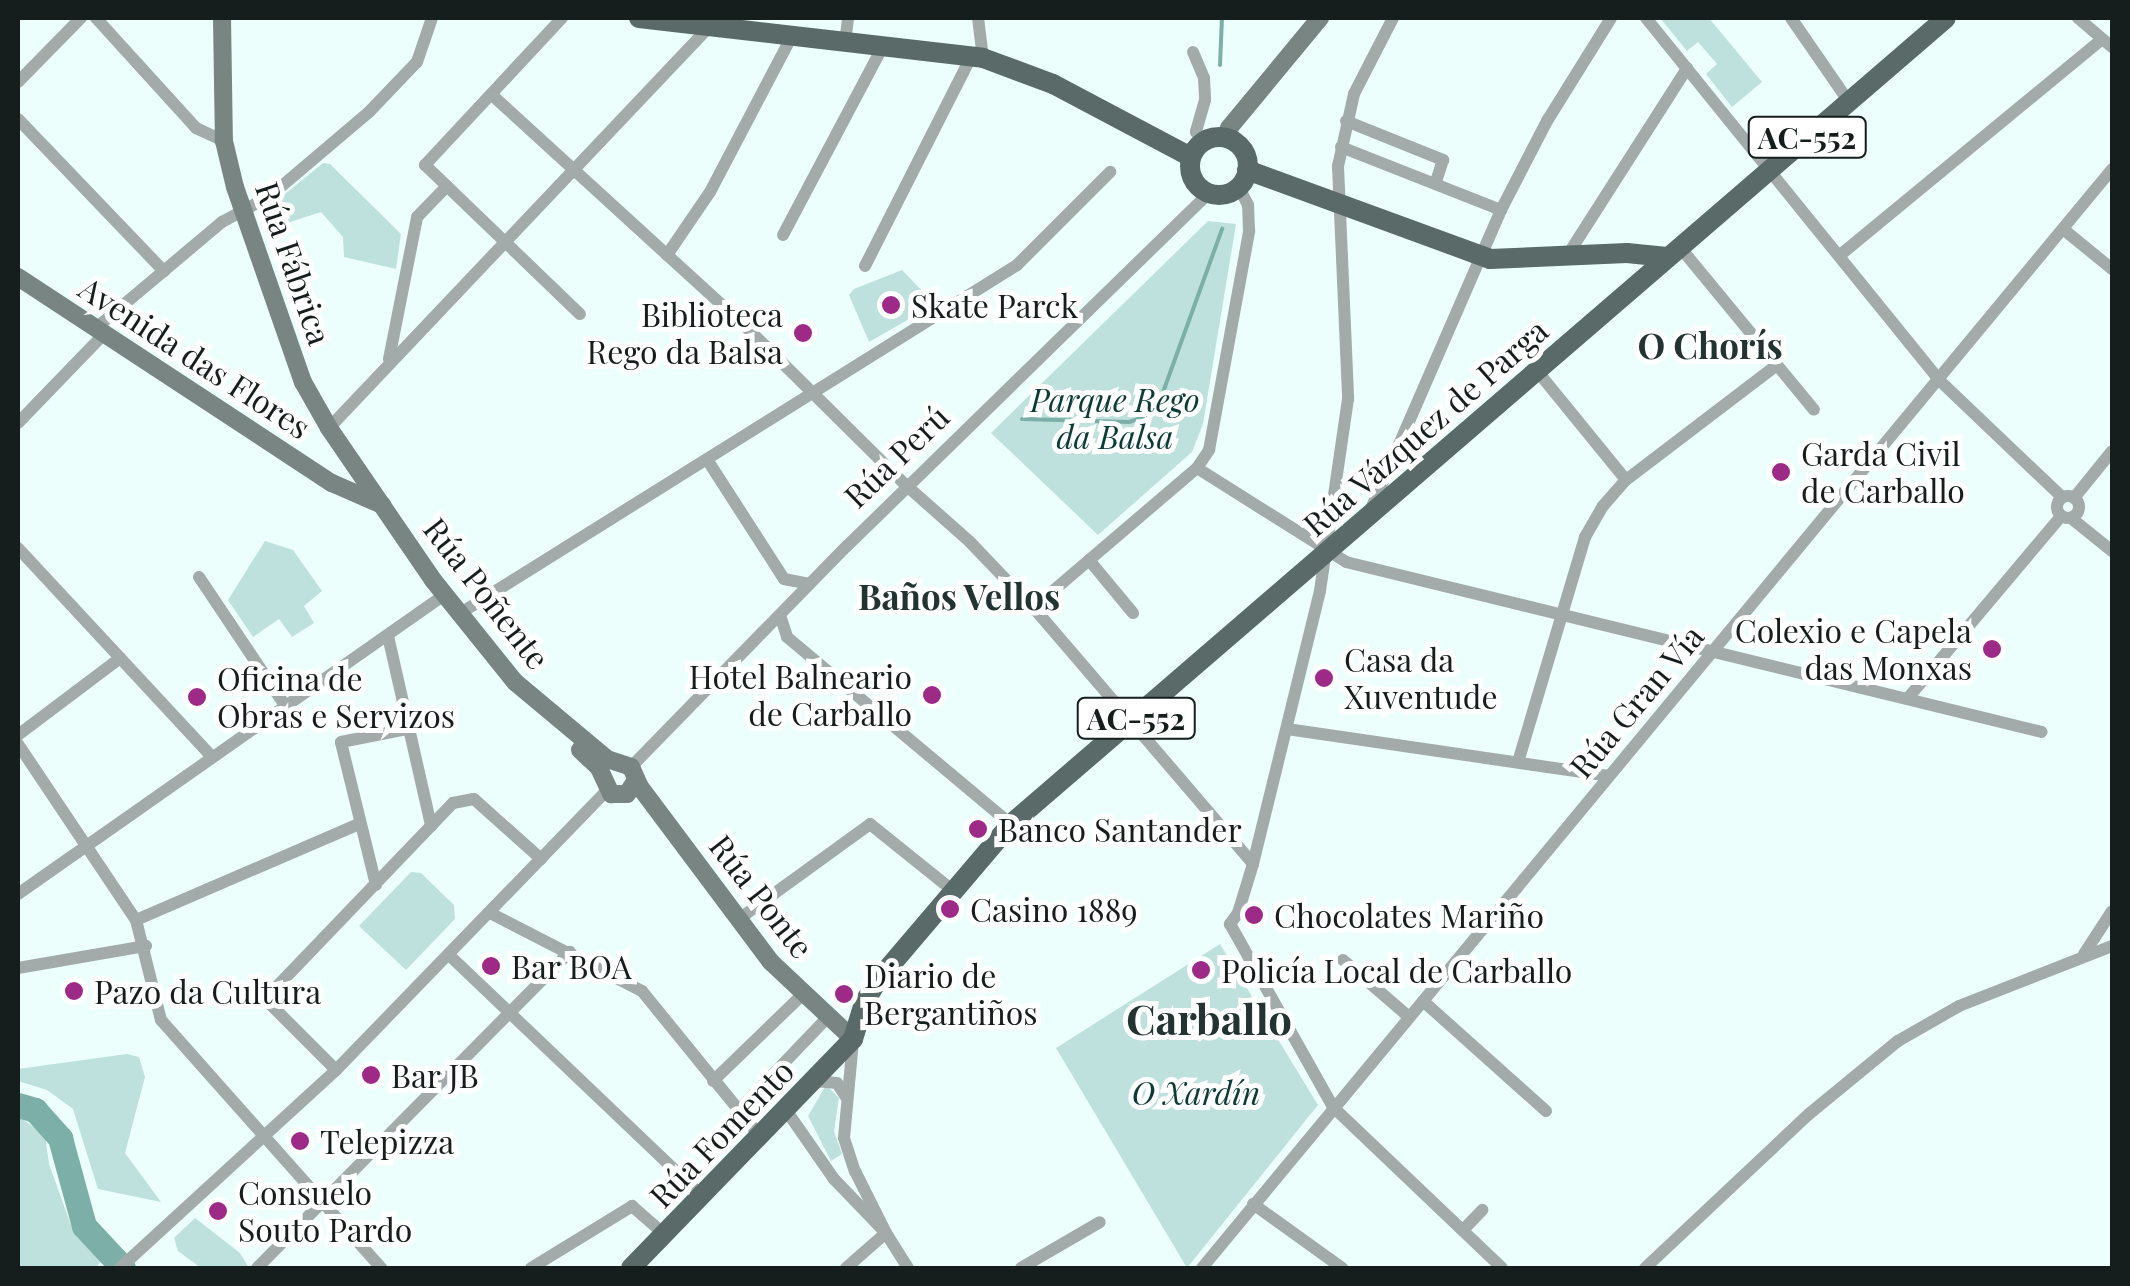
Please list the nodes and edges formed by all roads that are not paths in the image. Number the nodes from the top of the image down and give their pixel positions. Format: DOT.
graph roads {
  1 [pos="81,18"];
  2 [pos="96,18"];
  3 [pos="222,18"];
  4 [pos="432,18"];
  5 [pos="562,18"];
  6 [pos="639,18"];
  7 [pos="848,18"];
  8 [pos="978,18"];
  9 [pos="1320,18"];
  10 [pos="1393,18"];
  11 [pos="1611,18"];
  12 [pos="1646,18"];
  13 [pos="1791,18"];
  14 [pos="1946,18"];
  15 [pos="2086,20"];
  16 [pos="713,25"];
  17 [pos="791,38"];
  18 [pos="845,43"];
  19 [pos="2107,43"];
  20 [pos="883,46"];
  21 [pos="1192,52"];
  22 [pos="977,57"];
  23 [pos="1687,68"];
  24 [pos="18,82"];
  25 [pos="492,95"];
  26 [pos="1848,102"];
  27 [pos="18,119"];
  28 [pos="1346,121"];
  29 [pos="1230,138"];
  30 [pos="224,140"];
  31 [pos="1341,147"];
  32 [pos="1197,149"];
  33 [pos="573,169"];
  34 [pos="2112,169"];
  35 [pos="1768,170"];
  36 [pos="1110,172"];
  37 [pos="1243,179"];
  38 [pos="1434,184"];
  39 [pos="446,186"];
  40 [pos="1209,193"];
  41 [pos="1338,202"];
  42 [pos="1501,210"];
  43 [pos="242,212"];
  44 [pos="1704,225"];
  45 [pos="2063,229"];
  46 [pos="783,235"];
  47 [pos="505,241"];
  48 [pos="667,255"];
  49 [pos="1567,256"];
  50 [pos="1839,256"];
  51 [pos="1482,257"];
  52 [pos="1661,258"];
  53 [pos="864,266"];
  54 [pos="2112,269"];
  55 [pos="164,271"];
  56 [pos="18,276"];
  57 [pos="580,314"];
  58 [pos="100,331"];
  59 [pos="388,362"];
  60 [pos="1777,365"];
  61 [pos="1538,372"];
  62 [pos="1938,379"];
  63 [pos="814,395"];
  64 [pos="1814,410"];
  65 [pos="18,424"];
  66 [pos="329,428"];
  67 [pos="2112,451"];
  68 [pos="708,462"];
  69 [pos="1197,468"];
  70 [pos="358,469"];
  71 [pos="1626,480"];
  72 [pos="908,487"];
  73 [pos="340,488"];
  74 [pos="2068,497"];
  75 [pos="382,506"];
  76 [pos="1367,516"];
  77 [pos="2066,517"];
  78 [pos="18,548"];
  79 [pos="2112,551"];
  80 [pos="1326,552"];
  81 [pos="1089,560"];
  82 [pos="199,576"];
  83 [pos="810,584"];
  84 [pos="444,596"];
  85 [pos="1036,611"];
  86 [pos="1134,612"];
  87 [pos="459,614"];
  88 [pos="780,614"];
  89 [pos="1562,616"];
  90 [pos="388,636"];
  91 [pos="1711,654"];
  92 [pos="120,658"];
  93 [pos="1908,698"];
  94 [pos="284,704"];
  95 [pos="1131,722"];
  96 [pos="1287,729"];
  97 [pos="407,730"];
  98 [pos="2042,732"];
  99 [pos="18,735"];
  100 [pos="18,744"];
  101 [pos="210,756"];
  102 [pos="1518,762"];
  103 [pos="618,776"];
  104 [pos="1609,776"];
  105 [pos="359,824"];
  106 [pos="1011,824"];
  107 [pos="432,826"];
  108 [pos="88,844"];
  109 [pos="541,859"];
  110 [pos="1254,864"];
  111 [pos="376,885"];
  112 [pos="952,890"];
  113 [pos="18,894"];
  114 [pos="2112,911"];
  115 [pos="490,913"];
  116 [pos="739,919"];
  117 [pos="136,920"];
  118 [pos="146,946"];
  119 [pos="2112,946"];
  120 [pos="570,952"];
  121 [pos="2084,954"];
  122 [pos="450,955"];
  123 [pos="1343,960"];
  124 [pos="18,968"];
  125 [pos="803,994"];
  126 [pos="1423,1001"];
  127 [pos="512,1015"];
  128 [pos="1410,1017"];
  129 [pos="828,1018"];
  130 [pos="853,1039"];
  131 [pos="336,1070"];
  132 [pos="713,1080"];
  133 [pos="815,1081"];
  134 [pos="846,1097"];
  135 [pos="1333,1107"];
  136 [pos="739,1110"];
  137 [pos="786,1110"];
  138 [pos="1546,1111"];
  139 [pos="266,1135"];
  140 [pos="760,1136"];
  141 [pos="854,1171"];
  142 [pos="834,1179"];
  143 [pos="701,1195"];
  144 [pos="325,1202"];
  145 [pos="1254,1204"];
  146 [pos="1482,1210"];
  147 [pos="1100,1222"];
  148 [pos="1463,1230"];
  149 [pos="886,1233"];
  150 [pos="664,1234"];
  151 [pos="120,1268"];
  152 [pos="258,1268"];
  153 [pos="380,1268"];
  154 [pos="530,1268"];
  155 [pos="631,1268"];
  156 [pos="846,1268"];
  157 [pos="908,1268"];
  158 [pos="1021,1268"];
  159 [pos="1202,1268"];
  160 [pos="1342,1268"];
  161 [pos="1502,1268"];
  162 [pos="1645,1268"];
  1 -- 24 [label="street"];
  2 -- 30 [label="street"];
  3 -- 30 [label="street, Rúa Fábrica"];
  4 -- 43 [label="street"];
  5 -- 25 [label="street"];
  6 -- 16 [label="main road"];
  7 -- 18 [label="street"];
  8 -- 22 [label="street"];
  9 -- 29 [label="street"];
  10 -- 28 [label="street"];
  11 -- 42 [label="street"];
  12 -- 23 [label="street"];
  13 -- 26 [label="street"];
  14 -- 26 [label="main road, Rúa Vázquez de Parga / AC-552"];
  15 -- 19 [label="street"];
  16 -- 17 [label="main road"];
  16 -- 33 [label="street"];
  17 -- 18 [label="main road"];
  17 -- 48 [label="street"];
  18 -- 20 [label="main road"];
  19 -- 50 [label="street"];
  20 -- 22 [label="main road"];
  20 -- 46 [label="street"];
  21 -- 32 [label="street"];
  22 -- 32 [label="main road"];
  22 -- 53 [label="street"];
  23 -- 35 [label="street"];
  23 -- 49 [label="street"];
  25 -- 33 [label="street"];
  25 -- 39 [label="street"];
  26 -- 35 [label="main road, Rúa Vázquez de Parga / AC-552"];
  27 -- 55 [label="street"];
  28 -- 31 [label="street"];
  28 -- 38 [label="street"];
  29 -- 32 [label="main road"];
  29 -- 37 [label="main road"];
  30 -- 43 [label="street, Rúa Fábrica"];
  31 -- 38 [label="street"];
  31 -- 41 [label="street"];
  32 -- 40 [label="main road"];
  33 -- 47 [label="street"];
  33 -- 48 [label="street"];
  34 -- 45 [label="street, Rúa Gran Vía"];
  35 -- 44 [label="main road, Rúa Vázquez de Parga / AC-552"];
  35 -- 50 [label="street"];
  36 -- 63 [label="street"];
  37 -- 40 [label="main road"];
  37 -- 41 [label="main road"];
  37 -- 69 [label="street"];
  38 -- 42 [label="street"];
  39 -- 47 [label="street"];
  39 -- 59 [label="street"];
  40 -- 72 [label="street, Rúa Perú"];
  41 -- 51 [label="main road"];
  41 -- 80 [label="street"];
  42 -- 51 [label="street"];
  43 -- 55 [label="street"];
  43 -- 66 [label="street, Rúa Fábrica"];
  44 -- 52 [label="main road, Rúa Vázquez de Parga / AC-552"];
  44 -- 52 [label="main road"];
  45 -- 54 [label="street"];
  45 -- 62 [label="street, Rúa Gran Vía"];
  47 -- 57 [label="street"];
  47 -- 59 [label="street"];
  48 -- 63 [label="street"];
  49 -- 51 [label="main road"];
  49 -- 52 [label="main road"];
  50 -- 62 [label="street"];
  51 -- 76 [label="street"];
  52 -- 60 [label="street"];
  52 -- 61 [label="main road, Rúa Vázquez de Parga / AC-552"];
  55 -- 58 [label="street"];
  56 -- 58 [label="street, Avenida das Flores"];
  58 -- 65 [label="street"];
  58 -- 73 [label="street, Avenida das Flores"];
  59 -- 66 [label="street"];
  60 -- 64 [label="street"];
  60 -- 71 [label="street"];
  61 -- 71 [label="street"];
  61 -- 76 [label="main road, Rúa Vázquez de Parga / AC-552"];
  62 -- 74 [label="street"];
  62 -- 91 [label="street, Rúa Gran Vía"];
  63 -- 68 [label="street"];
  63 -- 72 [label="street"];
  66 -- 70 [label="street, Rúa Fábrica"];
  67 -- 74 [label="street"];
  68 -- 83 [label="street"];
  68 -- 87 [label="street"];
  69 -- 80 [label="street"];
  69 -- 81 [label="street"];
  70 -- 73 [label="street"];
  70 -- 75 [label="street, Rúa Fábrica"];
  71 -- 89 [label="street"];
  72 -- 83 [label="street, Rúa Perú"];
  72 -- 85 [label="street"];
  73 -- 75 [label="street, Avenida das Flores"];
  74 -- 77 [label="street"];
  75 -- 84 [label="street, Rúa Poñente"];
  76 -- 80 [label="main road, Rúa Vázquez de Parga / AC-552"];
  77 -- 79 [label="street"];
  77 -- 93 [label="street"];
  78 -- 92 [label="street"];
  80 -- 89 [label="street"];
  80 -- 95 [label="main road, Rúa Vázquez de Parga / AC-552"];
  80 -- 96 [label="street"];
  81 -- 85 [label="street"];
  81 -- 86 [label="street"];
  82 -- 94 [label="street"];
  83 -- 88 [label="street, Rúa Perú"];
  84 -- 87 [label="street, Rúa Poñente"];
  84 -- 90 [label="street"];
  85 -- 95 [label="street"];
  87 -- 103 [label="street, Rúa Poñente"];
  88 -- 103 [label="street, Rúa Perú"];
  88 -- 106 [label="street"];
  89 -- 91 [label="street"];
  89 -- 102 [label="street"];
  90 -- 94 [label="street"];
  90 -- 97 [label="street"];
  91 -- 93 [label="street"];
  91 -- 104 [label="street, Rúa Gran Vía"];
  92 -- 99 [label="street"];
  92 -- 101 [label="street"];
  93 -- 98 [label="street"];
  94 -- 101 [label="street"];
  95 -- 106 [label="main road, Rúa Vázquez de Parga / AC-552"];
  95 -- 110 [label="street"];
  96 -- 102 [label="street"];
  96 -- 110 [label="street"];
  97 -- 105 [label="street"];
  97 -- 107 [label="street"];
  100 -- 108 [label="street"];
  101 -- 108 [label="street"];
  102 -- 104 [label="street"];
  103 -- 109 [label="street, Rúa Perú"];
  103 -- 116 [label="street, Rúa Ponte"];
  104 -- 126 [label="street, Rúa Gran Vía"];
  105 -- 111 [label="street"];
  105 -- 117 [label="street"];
  106 -- 112 [label="main road, Rúa Vázquez de Parga / AC-552"];
  107 -- 109 [label="street"];
  107 -- 111 [label="street"];
  108 -- 113 [label="street"];
  108 -- 117 [label="street"];
  109 -- 115 [label="street, Rúa Perú"];
  110 -- 135 [label="street"];
  111 -- 131 [label="street"];
  112 -- 116 [label="street"];
  112 -- 130 [label="main road, AC-552"];
  114 -- 121 [label="street"];
  115 -- 120 [label="street"];
  115 -- 122 [label="street, Rúa Perú"];
  116 -- 125 [label="street, Rúa Ponte"];
  117 -- 118 [label="street"];
  118 -- 124 [label="street"];
  118 -- 139 [label="street"];
  119 -- 121 [label="street"];
  120 -- 127 [label="street"];
  120 -- 132 [label="street"];
  121 -- 162 [label="street"];
  122 -- 127 [label="street"];
  122 -- 131 [label="street, Rúa Perú"];
  123 -- 128 [label="street"];
  125 -- 129 [label="street, Rúa Ponte"];
  125 -- 132 [label="street"];
  126 -- 128 [label="street, Rúa Gran Vía"];
  126 -- 138 [label="street"];
  127 -- 143 [label="street"];
  127 -- 144 [label="street"];
  128 -- 135 [label="street, Rúa Gran Vía"];
  129 -- 130 [label="street, Rúa Ponte"];
  129 -- 136 [label="street"];
  130 -- 133 [label="main road, Rúa Fomento / AC-552"];
  130 -- 134 [label="street"];
  131 -- 139 [label="street, Rúa Perú"];
  132 -- 136 [label="street"];
  133 -- 134 [label="street"];
  133 -- 137 [label="main road, Rúa Fomento / AC-552"];
  134 -- 141 [label="street"];
  135 -- 145 [label="street, Rúa Gran Vía"];
  135 -- 148 [label="street"];
  136 -- 140 [label="street"];
  137 -- 140 [label="main road, Rúa Fomento / AC-552"];
  137 -- 142 [label="street"];
  139 -- 144 [label="street"];
  139 -- 151 [label="street, Rúa Perú"];
  140 -- 143 [label="main road, Rúa Fomento / AC-552"];
  141 -- 142 [label="street"];
  141 -- 149 [label="street"];
  142 -- 149 [label="street"];
  143 -- 150 [label="main road, Rúa Fomento / AC-552"];
  144 -- 152 [label="street"];
  144 -- 153 [label="street"];
  145 -- 159 [label="street, Rúa Gran Vía"];
  145 -- 160 [label="street"];
  146 -- 148 [label="street"];
  147 -- 158 [label="street"];
  148 -- 161 [label="street"];
  149 -- 156 [label="street"];
  149 -- 157 [label="street"];
  150 -- 154 [label="street"];
  150 -- 155 [label="main road, Rúa Fomento / AC-552"];
}
